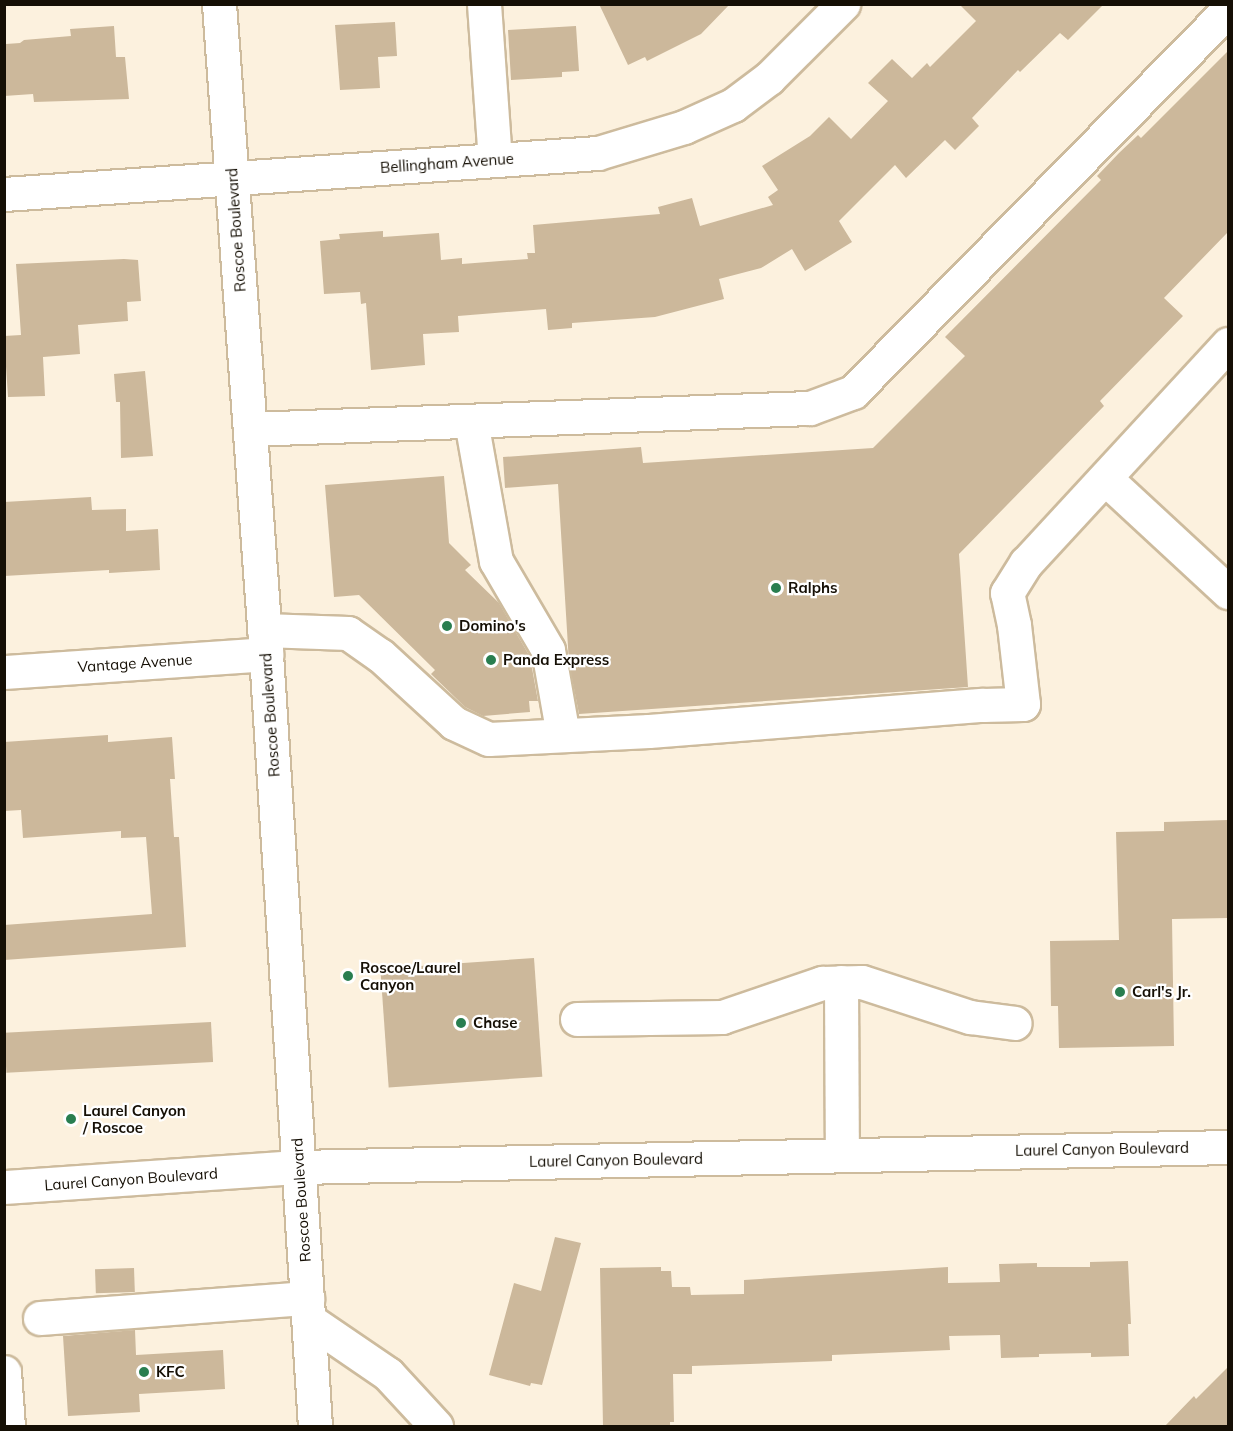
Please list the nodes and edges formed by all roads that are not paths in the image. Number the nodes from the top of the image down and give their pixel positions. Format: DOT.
graph roads {
  1 [pos="219,4"];
  2 [pos="484,4"];
  3 [pos="843,4"];
  4 [pos="1228,10"];
  5 [pos="495,160"];
  6 [pos="233,178"];
  7 [pos="4,194"];
  8 [pos="1228,344"];
  9 [pos="471,421"];
  10 [pos="250,429"];
  11 [pos="1105,478"];
  12 [pos="1228,592"];
  13 [pos="265,642"];
  14 [pos="4,672"];
  15 [pos="563,735"];
  16 [pos="841,982"];
  17 [pos="577,1019"];
  18 [pos="1015,1023"];
  19 [pos="1228,1147"];
  20 [pos="842,1155"];
  21 [pos="298,1167"];
  22 [pos="4,1187"];
  23 [pos="308,1309"];
  24 [pos="40,1318"];
  25 [pos="4,1372"];
  26 [pos="8,1426"];
  27 [pos="315,1426"];
  28 [pos="436,1426"];
  1 -- 6 [label="main road, Roscoe Boulevard"];
  2 -- 5 [label="main road"];
  3 -- 5 [label="main road, Bellingham Avenue"];
  4 -- 9 [label="main road"];
  5 -- 6 [label="main road, Bellingham Avenue"];
  6 -- 7 [label="main road, Bellingham Avenue"];
  6 -- 10 [label="main road, Roscoe Boulevard"];
  8 -- 11 [label="main road"];
  9 -- 10 [label="main road"];
  9 -- 15 [label="main road"];
  10 -- 13 [label="main road, Roscoe Boulevard"];
  11 -- 12 [label="main road"];
  11 -- 15 [label="main road, Vantage Avenue"];
  13 -- 14 [label="main road, Vantage Avenue"];
  13 -- 15 [label="main road, Vantage Avenue"];
  13 -- 21 [label="main road, Roscoe Boulevard"];
  16 -- 17 [label="main road"];
  16 -- 18 [label="main road"];
  16 -- 20 [label="main road"];
  19 -- 20 [label="main road, Laurel Canyon Boulevard"];
  20 -- 21 [label="main road, Laurel Canyon Boulevard"];
  21 -- 22 [label="main road, Laurel Canyon Boulevard"];
  21 -- 23 [label="main road, Roscoe Boulevard"];
  23 -- 24 [label="main road"];
  23 -- 27 [label="main road, Roscoe Boulevard"];
  23 -- 28 [label="main road"];
  25 -- 26 [label="main road"];
}
